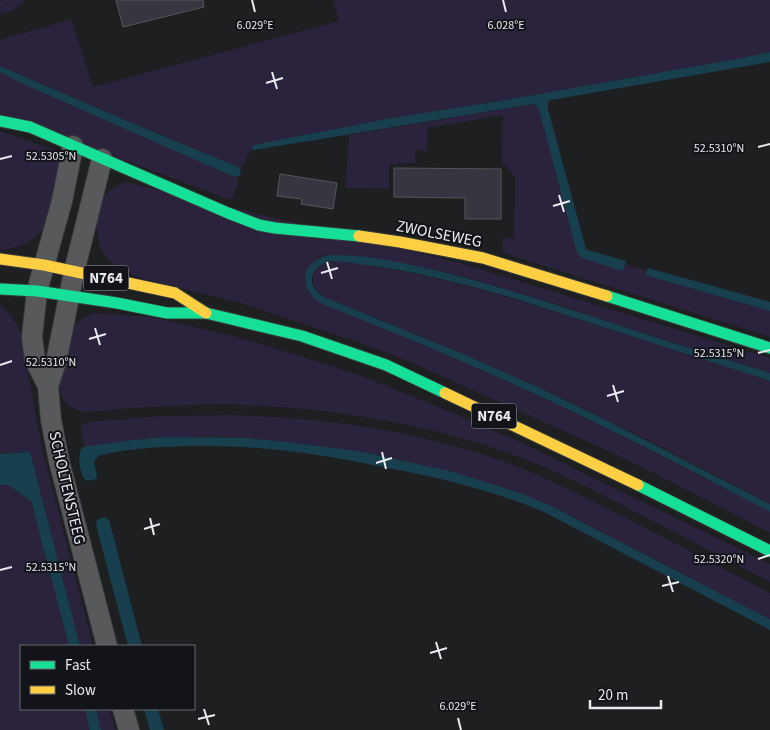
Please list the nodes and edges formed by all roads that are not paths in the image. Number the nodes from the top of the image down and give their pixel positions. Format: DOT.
graph roads {
  1 [pos="0,121"];
  2 [pos="74,146"];
  3 [pos="102,159"];
  4 [pos="0,259"];
  5 [pos="44,265"];
  6 [pos="74,272"];
  7 [pos="0,289"];
  8 [pos="37,291"];
  9 [pos="70,296"];
  10 [pos="206,313"];
  11 [pos="770,348"];
  12 [pos="48,386"];
  13 [pos="770,551"];
  14 [pos="107,645"];
  15 [pos="123,710"];
  16 [pos="128,730"];
  1 -- 2 [label="main road"];
  2 -- 3 [label="main road"];
  2 -- 5 [label="street, SCHOLTENSTEEG"];
  3 -- 6 [label="street, SCHOLTENSTEEG"];
  3 -- 11 [label="main road, ZWOLSEWEG"];
  4 -- 5 [label="main road, N764"];
  5 -- 6 [label="main road, N764"];
  5 -- 8 [label="street, SCHOLTENSTEEG"];
  6 -- 9 [label="street, SCHOLTENSTEEG"];
  6 -- 10 [label="main road, N764"];
  7 -- 8 [label="main road, N764"];
  8 -- 9 [label="main road, N764"];
  8 -- 12 [label="street, SCHOLTENSTEEG"];
  9 -- 10 [label="main road, N764"];
  9 -- 12 [label="street, SCHOLTENSTEEG"];
  10 -- 13 [label="main road, N764"];
  12 -- 14 [label="street, SCHOLTENSTEEG"];
  15 -- 16 [label="street"];
}
